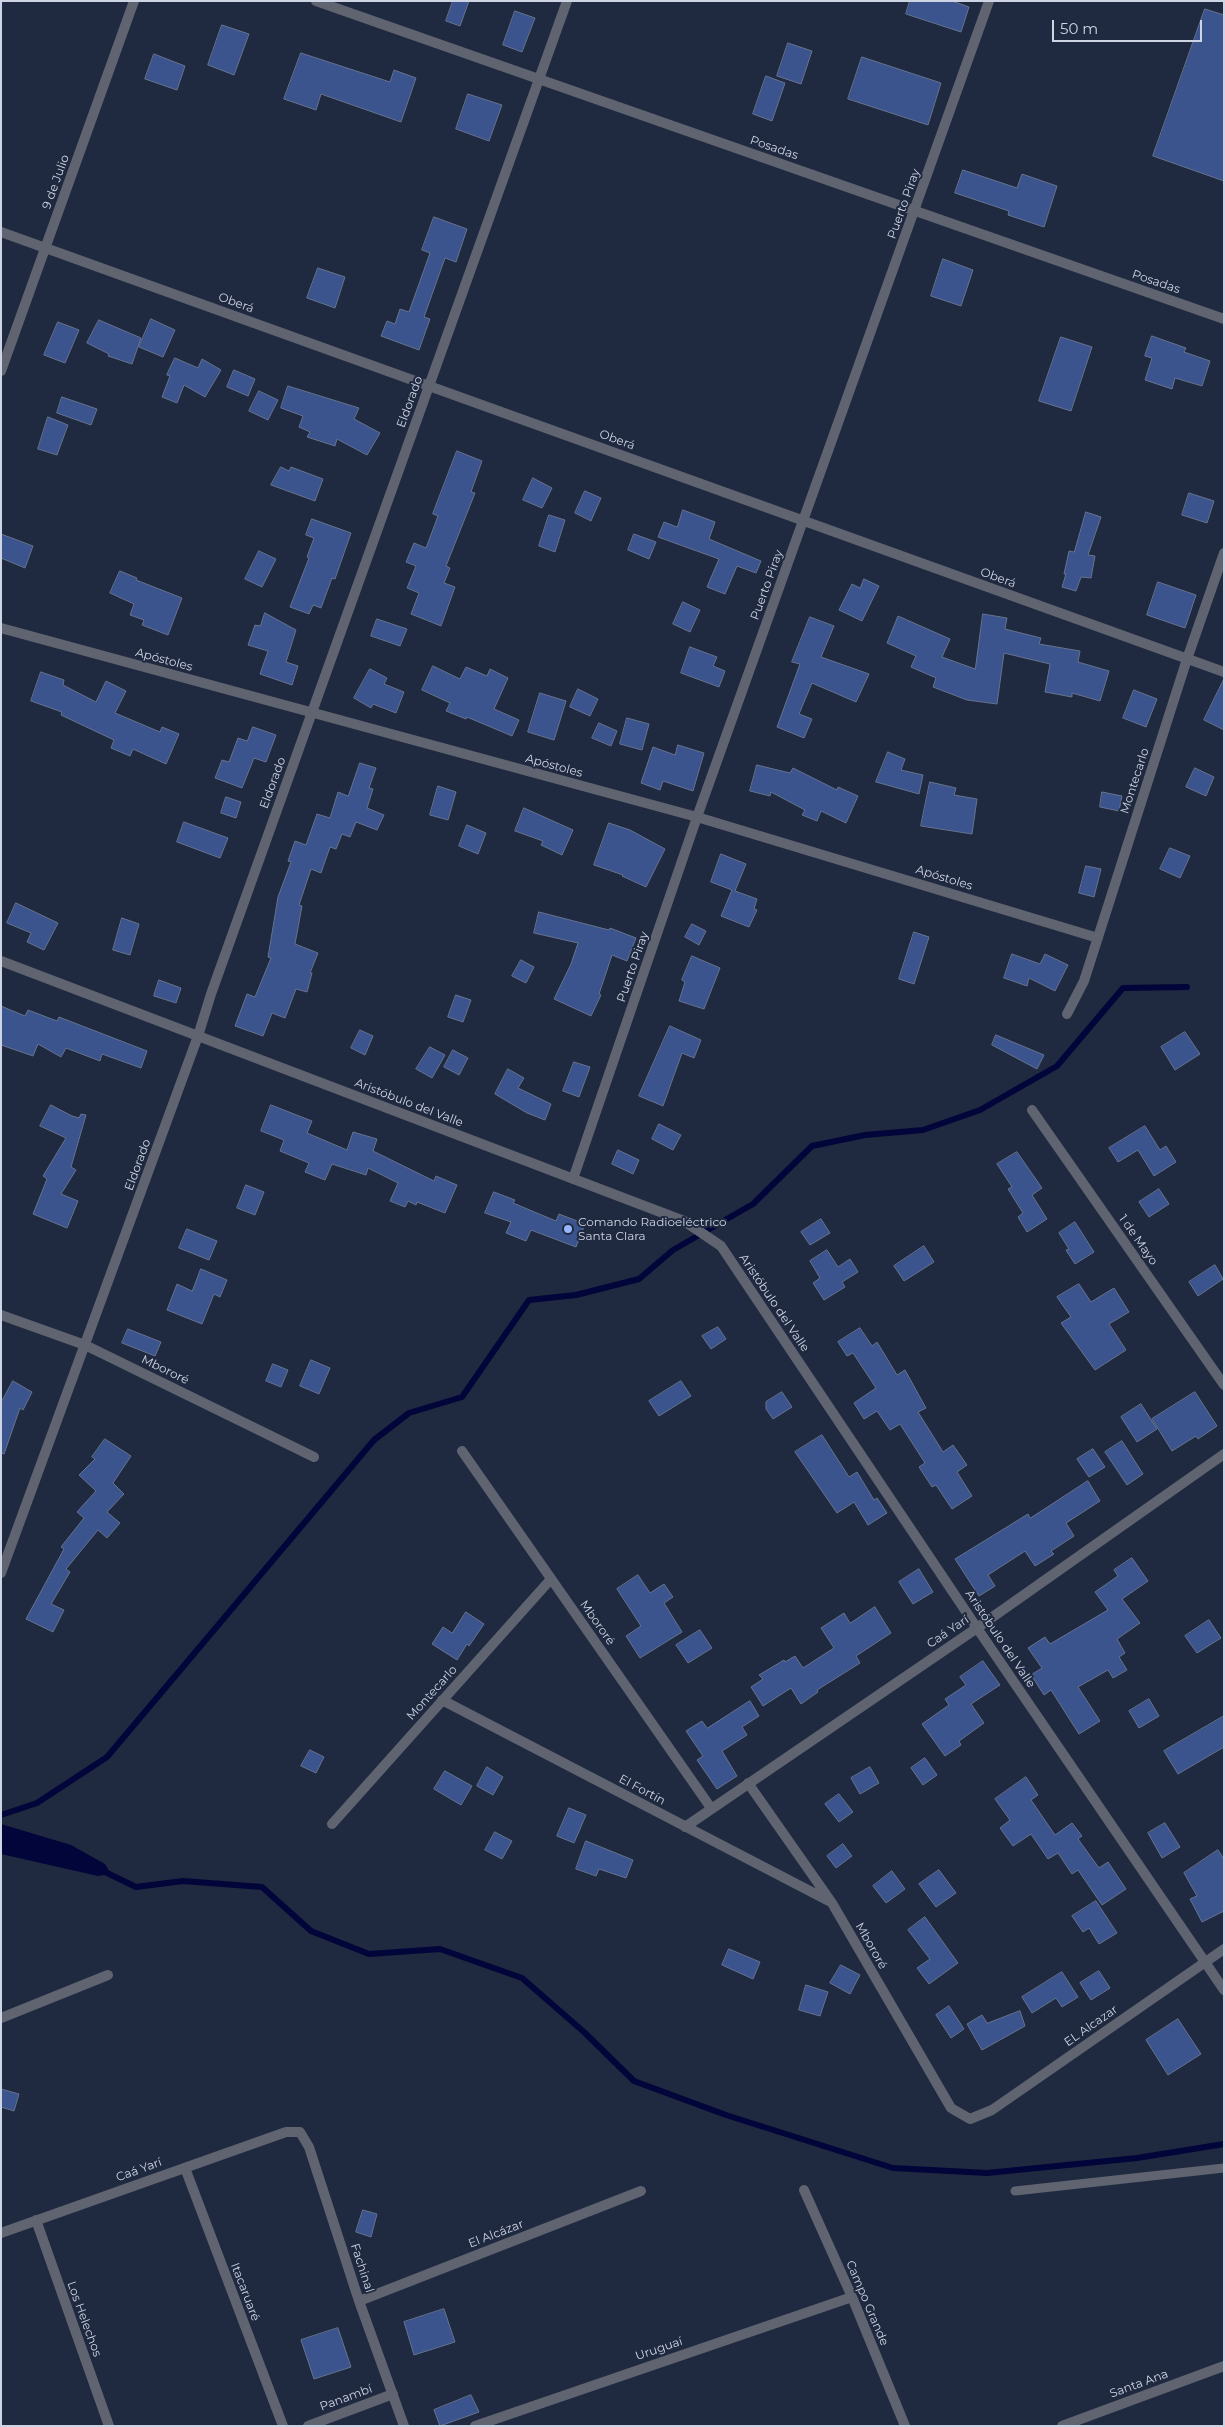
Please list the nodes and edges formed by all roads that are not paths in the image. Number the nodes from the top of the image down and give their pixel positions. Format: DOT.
graph roads {
  1 [pos="134,1"];
  2 [pos="316,1"];
  3 [pos="566,1"];
  4 [pos="989,1"];
  5 [pos="539,79"];
  6 [pos="914,211"];
  7 [pos="1,232"];
  8 [pos="45,248"];
  9 [pos="1224,319"];
  10 [pos="1,371"];
  11 [pos="429,386"];
  12 [pos="804,521"];
  13 [pos="1224,553"];
  14 [pos="1,628"];
  15 [pos="1187,659"];
  16 [pos="1224,672"];
  17 [pos="312,713"];
  18 [pos="697,817"];
  19 [pos="1098,938"];
  20 [pos="1,961"];
  21 [pos="1067,1014"];
  22 [pos="198,1036"];
  23 [pos="1032,1110"];
  24 [pos="573,1179"];
  25 [pos="1,1315"];
  26 [pos="85,1345"];
  27 [pos="1224,1385"];
  28 [pos="462,1451"];
  29 [pos="1224,1454"];
  30 [pos="314,1457"];
  31 [pos="1,1573"];
  32 [pos="551,1579"];
  33 [pos="977,1628"];
  34 [pos="442,1700"];
  35 [pos="748,1783"];
  36 [pos="711,1808"];
  37 [pos="332,1824"];
  38 [pos="685,1827"];
  39 [pos="832,1903"];
  40 [pos="1224,1950"];
  41 [pos="1205,1963"];
  42 [pos="108,1975"];
  43 [pos="1224,1990"];
  44 [pos="1,2018"];
  45 [pos="970,2119"];
  46 [pos="286,2132"];
  47 [pos="185,2168"];
  48 [pos="1224,2168"];
  49 [pos="804,2190"];
  50 [pos="641,2191"];
  51 [pos="1015,2191"];
  52 [pos="36,2220"];
  53 [pos="1,2233"];
  54 [pos="852,2297"];
  55 [pos="359,2301"];
  56 [pos="1224,2366"];
  57 [pos="393,2394"];
  58 [pos="109,2426"];
  59 [pos="283,2426"];
  60 [pos="308,2426"];
  61 [pos="404,2426"];
  62 [pos="475,2426"];
  63 [pos="905,2426"];
  64 [pos="1062,2426"];
  1 -- 8 [label="street, 9 de Julio"];
  2 -- 5 [label="street, Posadas"];
  3 -- 5 [label="street, Eldorado"];
  4 -- 6 [label="street, Puerto Piray"];
  5 -- 6 [label="street, Posadas"];
  5 -- 11 [label="street, Eldorado"];
  6 -- 9 [label="street, Posadas"];
  6 -- 12 [label="street, Puerto Piray"];
  7 -- 8 [label="street, Oberá"];
  8 -- 10 [label="street, 9 de Julio"];
  8 -- 11 [label="street, Oberá"];
  11 -- 12 [label="street, Oberá"];
  11 -- 17 [label="street, Eldorado"];
  12 -- 15 [label="street, Oberá"];
  12 -- 18 [label="street, Puerto Piray"];
  13 -- 15 [label="street, Montecarlo"];
  14 -- 17 [label="street, Apóstoles"];
  15 -- 16 [label="street, Oberá"];
  15 -- 19 [label="street, Montecarlo"];
  17 -- 18 [label="street, Apóstoles"];
  17 -- 22 [label="street, Eldorado"];
  18 -- 19 [label="street, Apóstoles"];
  18 -- 24 [label="street, Puerto Piray"];
  19 -- 21 [label="street, Montecarlo"];
  20 -- 22 [label="street, Aristóbulo del Valle"];
  22 -- 24 [label="street, Aristóbulo del Valle"];
  22 -- 26 [label="street, Eldorado"];
  23 -- 27 [label="street, 1 de Mayo"];
  24 -- 33 [label="street, Aristóbulo del Valle"];
  25 -- 26 [label="street, Mbororé"];
  26 -- 30 [label="street, Mbororé"];
  26 -- 31 [label="street, Eldorado"];
  28 -- 32 [label="street, Mbororé"];
  29 -- 33 [label="street, Caá Yarí"];
  32 -- 34 [label="street, Montecarlo"];
  32 -- 36 [label="street, Mbororé"];
  33 -- 35 [label="street, Caá Yarí"];
  33 -- 41 [label="street, Aristóbulo del Valle"];
  34 -- 37 [label="street, Montecarlo"];
  34 -- 38 [label="street, El Fortín"];
  35 -- 36 [label="street, Caá Yarí"];
  35 -- 39 [label="street, Mbororé"];
  36 -- 38 [label="street, Caá Yarí"];
  38 -- 39 [label="street, El Fortín"];
  39 -- 45 [label="street, Mbororé"];
  40 -- 41 [label="street, EL Alcazar"];
  41 -- 43 [label="street, Aristóbulo del Valle"];
  41 -- 45 [label="street, EL Alcazar"];
  42 -- 44 [label="street"];
  46 -- 47 [label="street, Caá Yarí"];
  46 -- 55 [label="street, Fachinal"];
  47 -- 52 [label="street, Caá Yarí"];
  47 -- 59 [label="street, Itacaruaré"];
  48 -- 51 [label="lane"];
  49 -- 54 [label="street, Campo Grande"];
  50 -- 55 [label="street, El Alcázar"];
  52 -- 53 [label="street, Caá Yarí"];
  52 -- 58 [label="street, Los Helechos"];
  54 -- 62 [label="street, Uruguaí"];
  54 -- 63 [label="street, Campo Grande"];
  55 -- 57 [label="street, Fachinal"];
  56 -- 64 [label="street, Santa Ana"];
  57 -- 60 [label="street, Panambí"];
  57 -- 61 [label="street, Fachinal"];
}
